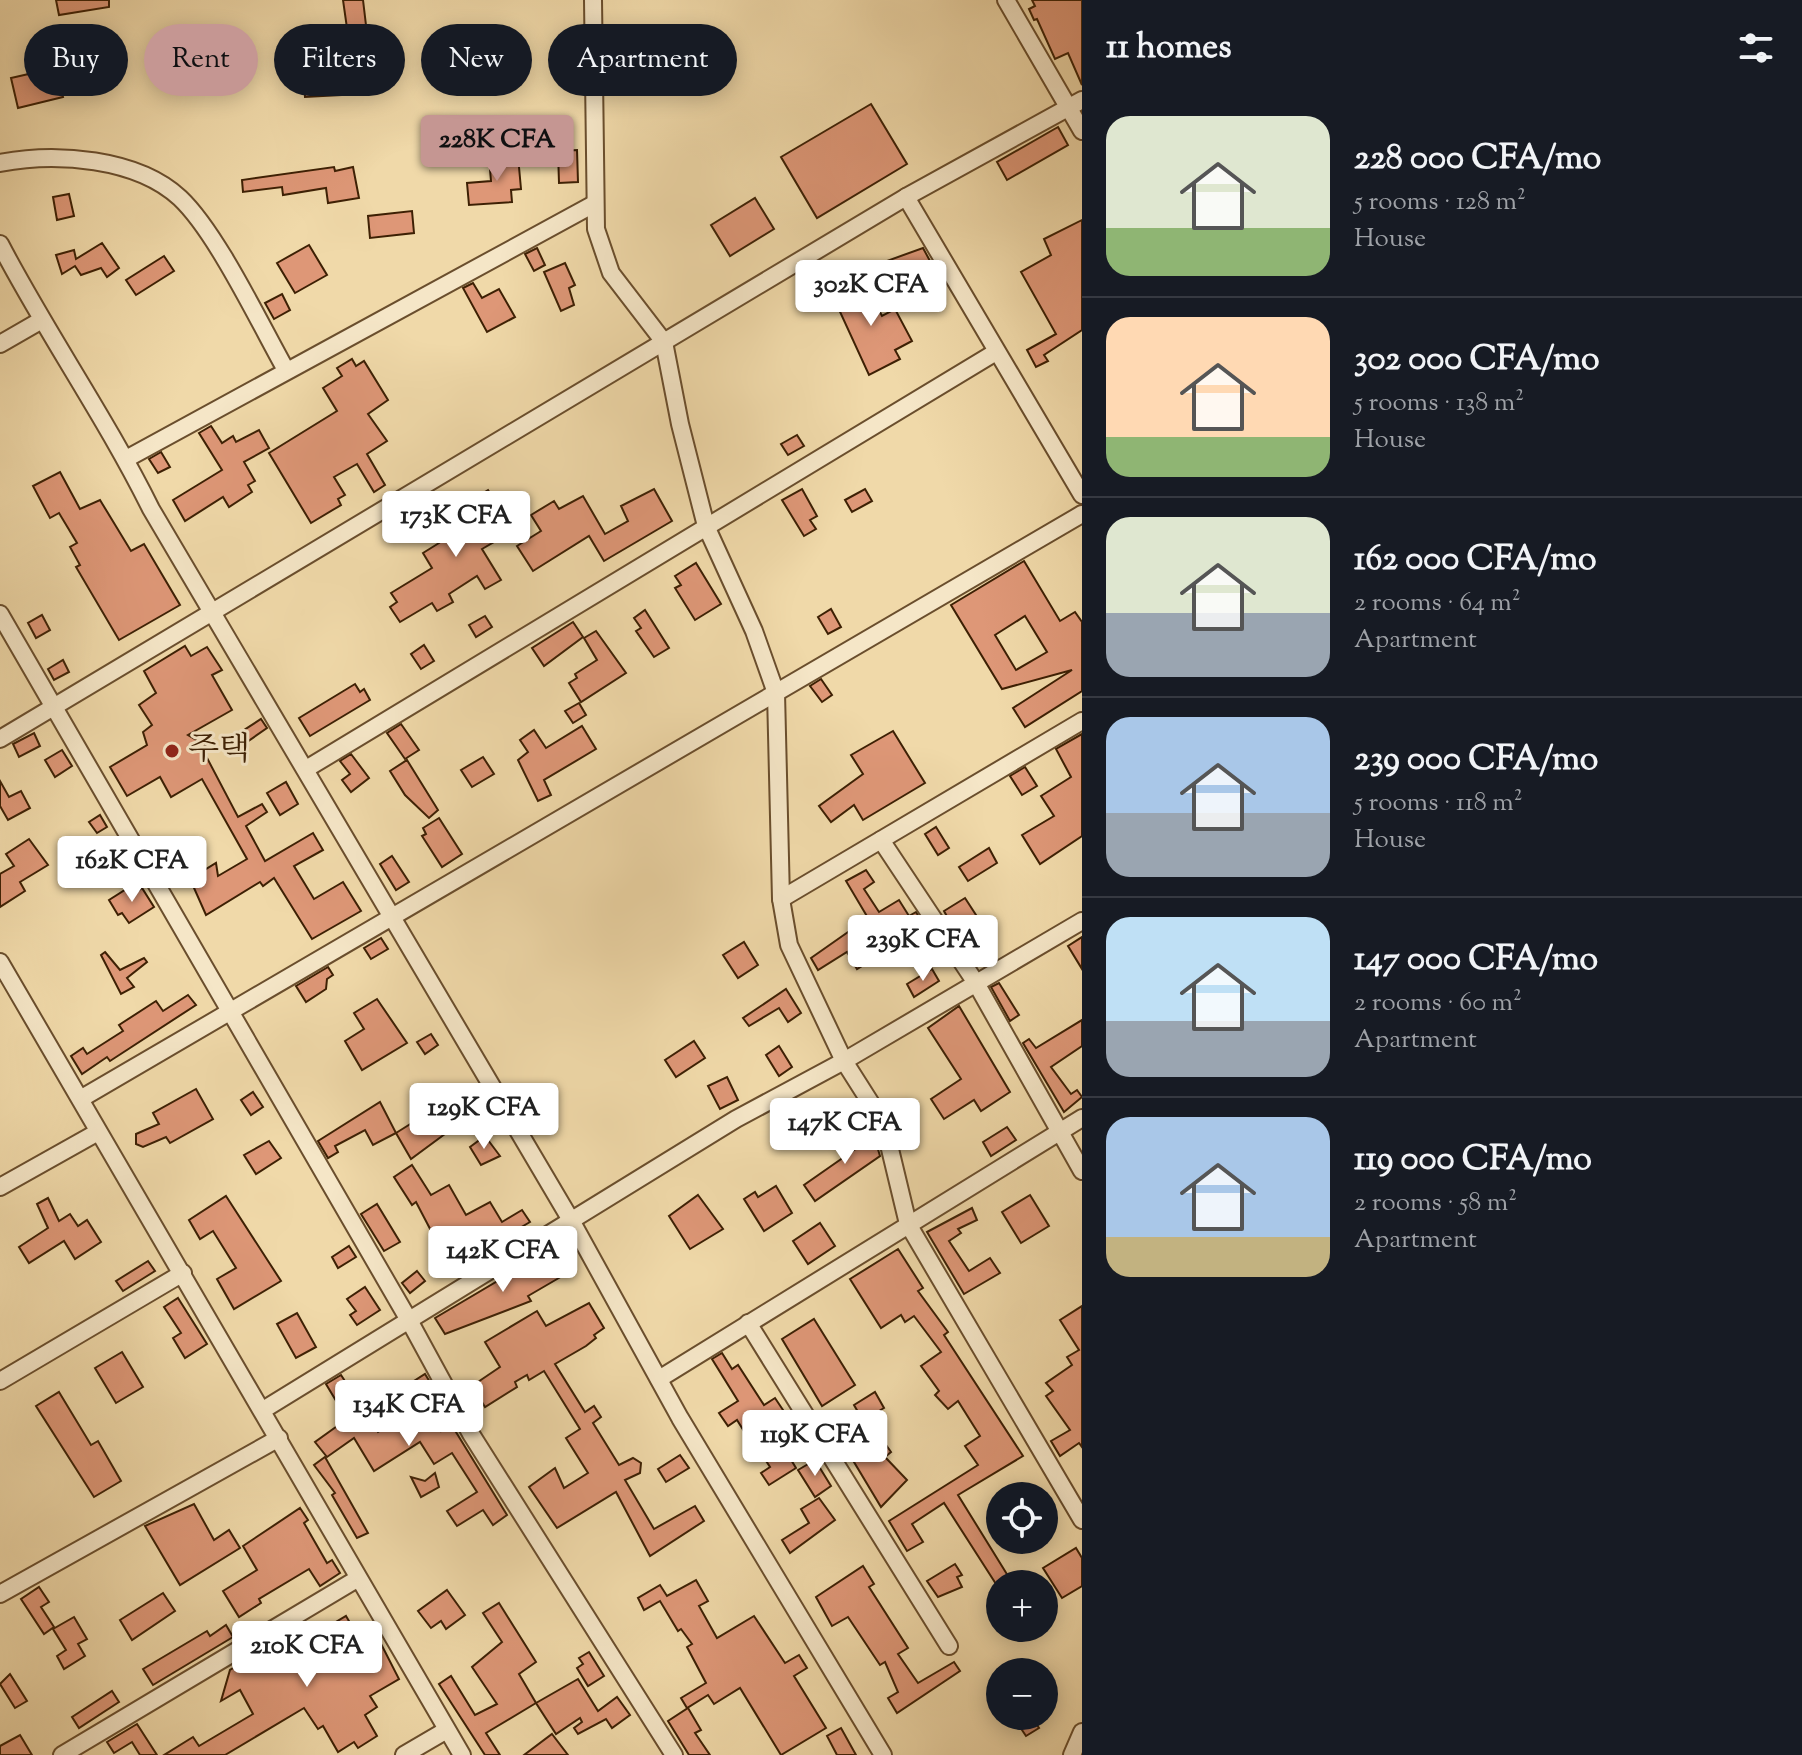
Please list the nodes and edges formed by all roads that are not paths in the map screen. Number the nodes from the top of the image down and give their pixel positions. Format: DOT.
graph roads {
  1 [pos="593,0"];
  2 [pos="1006,0"];
  3 [pos="1076,104"];
  4 [pos="1082,131"];
  5 [pos="0,163"];
  6 [pos="906,197"];
  7 [pos="594,204"];
  8 [pos="0,244"];
  9 [pos="40,321"];
  10 [pos="664,342"];
  11 [pos="0,344"];
  12 [pos="996,352"];
  13 [pos="286,370"];
  14 [pos="126,459"];
  15 [pos="1082,495"];
  16 [pos="1082,514"];
  17 [pos="706,526"];
  18 [pos="213,611"];
  19 [pos="0,614"];
  20 [pos="776,693"];
  21 [pos="54,704"];
  22 [pos="1082,721"];
  23 [pos="0,739"];
  24 [pos="306,769"];
  25 [pos="881,840"];
  26 [pos="781,899"];
  27 [pos="390,917"];
  28 [pos="1082,921"];
  29 [pos="1,966"];
  30 [pos="976,983"];
  31 [pos="229,1012"];
  32 [pos="844,1061"];
  33 [pos="82,1098"];
  34 [pos="1082,1118"];
  35 [pos="1060,1131"];
  36 [pos="98,1132"];
  37 [pos="1082,1171"];
  38 [pos="0,1187"];
  39 [pos="572,1222"];
  40 [pos="908,1224"];
  41 [pos="183,1273"];
  42 [pos="410,1322"];
  43 [pos="748,1323"];
  44 [pos="659,1379"];
  45 [pos="0,1381"];
  46 [pos="263,1410"];
  47 [pos="279,1438"];
  48 [pos="1082,1520"];
  49 [pos="357,1579"];
  50 [pos="0,1594"];
  51 [pos="949,1646"];
  52 [pos="445,1731"];
  53 [pos="1082,1732"];
  54 [pos="62,1755"];
  55 [pos="404,1755"];
  56 [pos="462,1755"];
  57 [pos="674,1755"];
  58 [pos="883,1755"];
  59 [pos="1072,1755"];
  1 -- 7 [label="street"];
  2 -- 3 [label="street"];
  3 -- 4 [label="street"];
  3 -- 6 [label="street"];
  5 -- 13 [label="street"];
  6 -- 10 [label="street"];
  6 -- 12 [label="street"];
  7 -- 10 [label="street"];
  7 -- 13 [label="street"];
  8 -- 9 [label="street"];
  9 -- 11 [label="street"];
  9 -- 14 [label="street"];
  10 -- 17 [label="street"];
  10 -- 18 [label="street"];
  12 -- 15 [label="street"];
  12 -- 17 [label="street"];
  13 -- 14 [label="street"];
  14 -- 18 [label="street"];
  16 -- 20 [label="street"];
  17 -- 20 [label="street"];
  17 -- 24 [label="street"];
  18 -- 21 [label="street"];
  18 -- 24 [label="street"];
  19 -- 21 [label="street"];
  20 -- 26 [label="street"];
  20 -- 27 [label="street"];
  21 -- 23 [label="street"];
  21 -- 31 [label="street"];
  22 -- 25 [label="street"];
  24 -- 27 [label="street"];
  25 -- 26 [label="street"];
  25 -- 30 [label="street"];
  26 -- 32 [label="street"];
  27 -- 31 [label="street"];
  27 -- 39 [label="street"];
  28 -- 30 [label="street"];
  29 -- 33 [label="street"];
  30 -- 32 [label="street"];
  30 -- 35 [label="street"];
  31 -- 33 [label="street"];
  31 -- 42 [label="street"];
  32 -- 39 [label="street"];
  32 -- 40 [label="street"];
  33 -- 36 [label="street"];
  34 -- 35 [label="street"];
  35 -- 37 [label="street"];
  35 -- 40 [label="street"];
  36 -- 38 [label="street"];
  36 -- 41 [label="street"];
  39 -- 42 [label="street"];
  39 -- 44 [label="street"];
  40 -- 43 [label="street"];
  40 -- 48 [label="street"];
  41 -- 45 [label="street"];
  41 -- 46 [label="street"];
  42 -- 46 [label="street"];
  42 -- 57 [label="street"];
  43 -- 44 [label="street"];
  43 -- 51 [label="street"];
  44 -- 58 [label="street"];
  46 -- 47 [label="street"];
  47 -- 49 [label="street"];
  47 -- 50 [label="street"];
  49 -- 52 [label="street"];
  49 -- 54 [label="street"];
  52 -- 55 [label="street"];
  52 -- 56 [label="street"];
  53 -- 59 [label="street"];
}
